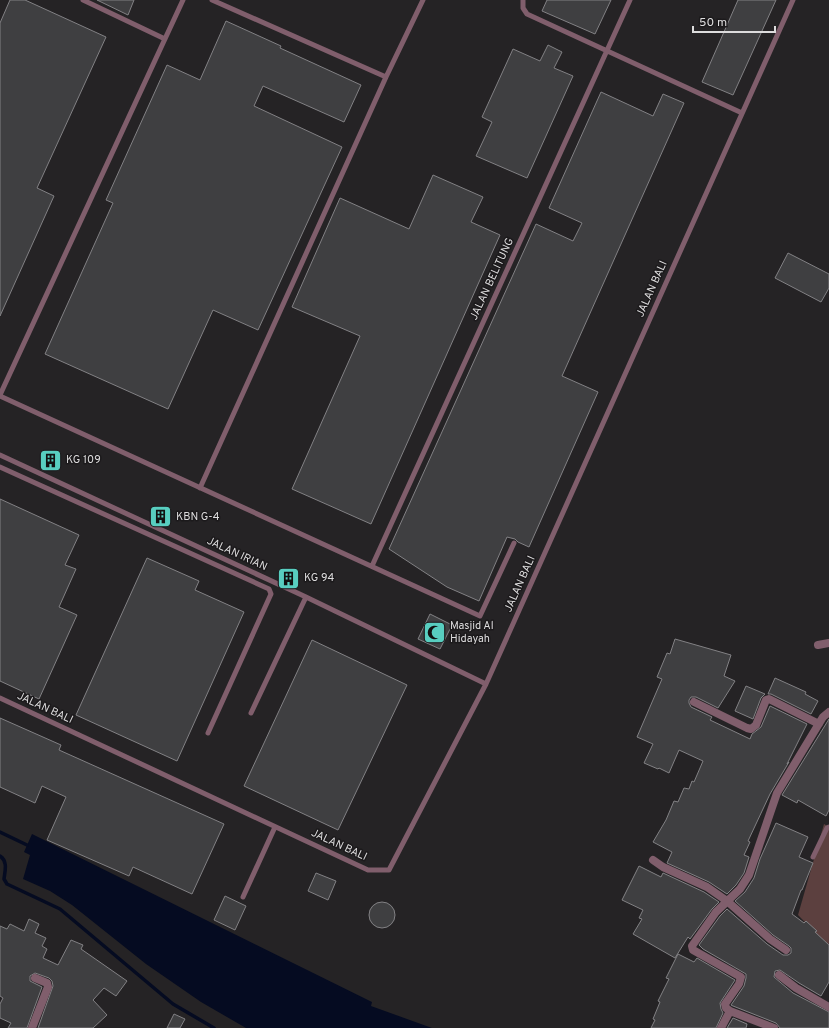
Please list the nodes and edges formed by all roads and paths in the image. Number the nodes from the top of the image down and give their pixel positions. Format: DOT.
graph roads {
  1 [pos="83,0"];
  2 [pos="183,0"];
  3 [pos="212,0"];
  4 [pos="423,0"];
  5 [pos="524,0"];
  6 [pos="630,0"];
  7 [pos="793,0"];
  8 [pos="165,39"];
  9 [pos="607,51"];
  10 [pos="386,77"];
  11 [pos="742,113"];
  12 [pos="0,396"];
  13 [pos="0,455"];
  14 [pos="0,467"];
  15 [pos="200,488"];
  16 [pos="514,543"];
  17 [pos="372,566"];
  18 [pos="306,597"];
  19 [pos="829,643"];
  20 [pos="818,645"];
  21 [pos="486,684"];
  22 [pos="0,698"];
  23 [pos="694,702"];
  24 [pos="829,712"];
  25 [pos="251,713"];
  26 [pos="819,724"];
  27 [pos="208,733"];
  28 [pos="275,827"];
  29 [pos="829,827"];
  30 [pos="813,857"];
  31 [pos="653,860"];
  32 [pos="243,897"];
  33 [pos="727,901"];
  34 [pos="786,950"];
  35 [pos="779,975"];
  36 [pos="35,978"];
  37 [pos="829,1007"];
  38 [pos="730,1011"];
  39 [pos="32,1028"];
  40 [pos="721,1028"];
  41 [pos="774,1028"];
  1 -- 8 [label="lane"];
  2 -- 8 [label="lane"];
  3 -- 10 [label="lane"];
  4 -- 10 [label="lane"];
  5 -- 9 [label="lane"];
  6 -- 9 [label="lane, JALAN BELITUNG"];
  7 -- 11 [label="lane, JALAN BALI"];
  8 -- 12 [label="lane"];
  9 -- 11 [label="lane"];
  9 -- 17 [label="lane, JALAN BELITUNG"];
  10 -- 15 [label="lane"];
  11 -- 21 [label="lane, JALAN BALI"];
  12 -- 15 [label="lane"];
  13 -- 18 [label="lane, JALAN IRIAN"];
  14 -- 27 [label="lane"];
  15 -- 17 [label="lane"];
  16 -- 17 [label="lane"];
  18 -- 21 [label="lane, JALAN IRIAN"];
  18 -- 25 [label="lane"];
  19 -- 20 [label="street"];
  21 -- 28 [label="lane, JALAN BALI"];
  22 -- 28 [label="lane, JALAN BALI"];
  23 -- 26 [label="street"];
  24 -- 26 [label="street"];
  26 -- 33 [label="street"];
  28 -- 32 [label="lane"];
  29 -- 30 [label="lane"];
  31 -- 33 [label="street"];
  33 -- 34 [label="street"];
  33 -- 38 [label="street"];
  35 -- 37 [label="street"];
  36 -- 39 [label="street"];
  38 -- 40 [label="street"];
  38 -- 41 [label="street"];
}
